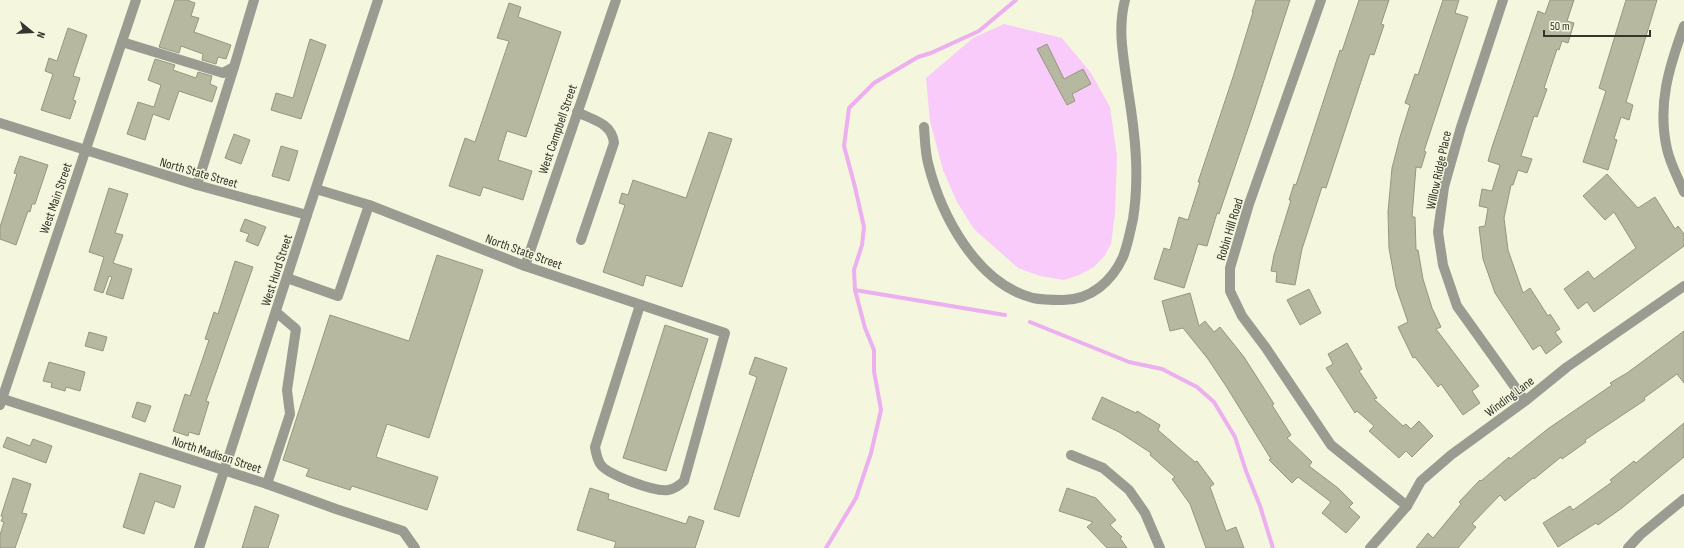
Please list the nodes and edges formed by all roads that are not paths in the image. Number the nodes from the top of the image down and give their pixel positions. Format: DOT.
graph roads {
  1 [pos="136,0"];
  2 [pos="254,0"];
  3 [pos="378,0"];
  4 [pos="616,0"];
  5 [pos="1125,0"];
  6 [pos="1321,0"];
  7 [pos="1503,0"];
  8 [pos="1684,26"];
  9 [pos="122,42"];
  10 [pos="234,67"];
  11 [pos="576,112"];
  12 [pos="0,123"];
  13 [pos="924,127"];
  14 [pos="85,151"];
  15 [pos="197,185"];
  16 [pos="316,189"];
  17 [pos="1684,192"];
  18 [pos="368,205"];
  19 [pos="307,215"];
  20 [pos="581,240"];
  21 [pos="525,266"];
  22 [pos="287,278"];
  23 [pos="1684,286"];
  24 [pos="640,305"];
  25 [pos="276,312"];
  26 [pos="1,401"];
  27 [pos="1525,401"];
  28 [pos="1071,455"];
  29 [pos="225,470"];
  30 [pos="267,484"];
  31 [pos="1684,499"];
  32 [pos="1407,506"];
  33 [pos="199,548"];
  34 [pos="415,548"];
  35 [pos="1160,548"];
  36 [pos="1370,548"];
  37 [pos="1628,548"];
  1 -- 9 [label="street, West Main Street"];
  2 -- 10 [label="street"];
  3 -- 16 [label="street, West Hurd Street"];
  4 -- 11 [label="street, West Campbell Street"];
  5 -- 13 [label="street"];
  6 -- 32 [label="street, Robin Hill Road"];
  7 -- 27 [label="street, Willow Ridge Place"];
  8 -- 17 [label="street"];
  9 -- 10 [label="street"];
  9 -- 14 [label="street, West Main Street"];
  10 -- 15 [label="street"];
  11 -- 20 [label="street"];
  11 -- 21 [label="street, West Campbell Street"];
  12 -- 14 [label="street, North State Street"];
  14 -- 15 [label="street, North State Street"];
  14 -- 26 [label="street, West Main Street"];
  15 -- 19 [label="street, North State Street"];
  16 -- 18 [label="street, North State Street"];
  16 -- 19 [label="street, West Hurd Street"];
  18 -- 21 [label="street, North State Street"];
  18 -- 22 [label="street"];
  19 -- 22 [label="street, West Hurd Street"];
  21 -- 24 [label="street, North State Street"];
  22 -- 25 [label="street, West Hurd Street"];
  23 -- 27 [label="street, Winding Lane"];
  24 -- 24 [label="street, North State Street"];
  25 -- 29 [label="street, West Hurd Street"];
  25 -- 30 [label="street"];
  26 -- 29 [label="street, North Madison Street"];
  27 -- 32 [label="street, Winding Lane"];
  28 -- 35 [label="street"];
  29 -- 30 [label="street, North Madison Street"];
  29 -- 33 [label="street, West Hurd Street"];
  30 -- 34 [label="street, North Madison Street"];
  31 -- 37 [label="street"];
  32 -- 36 [label="street, Winding Lane"];
}
